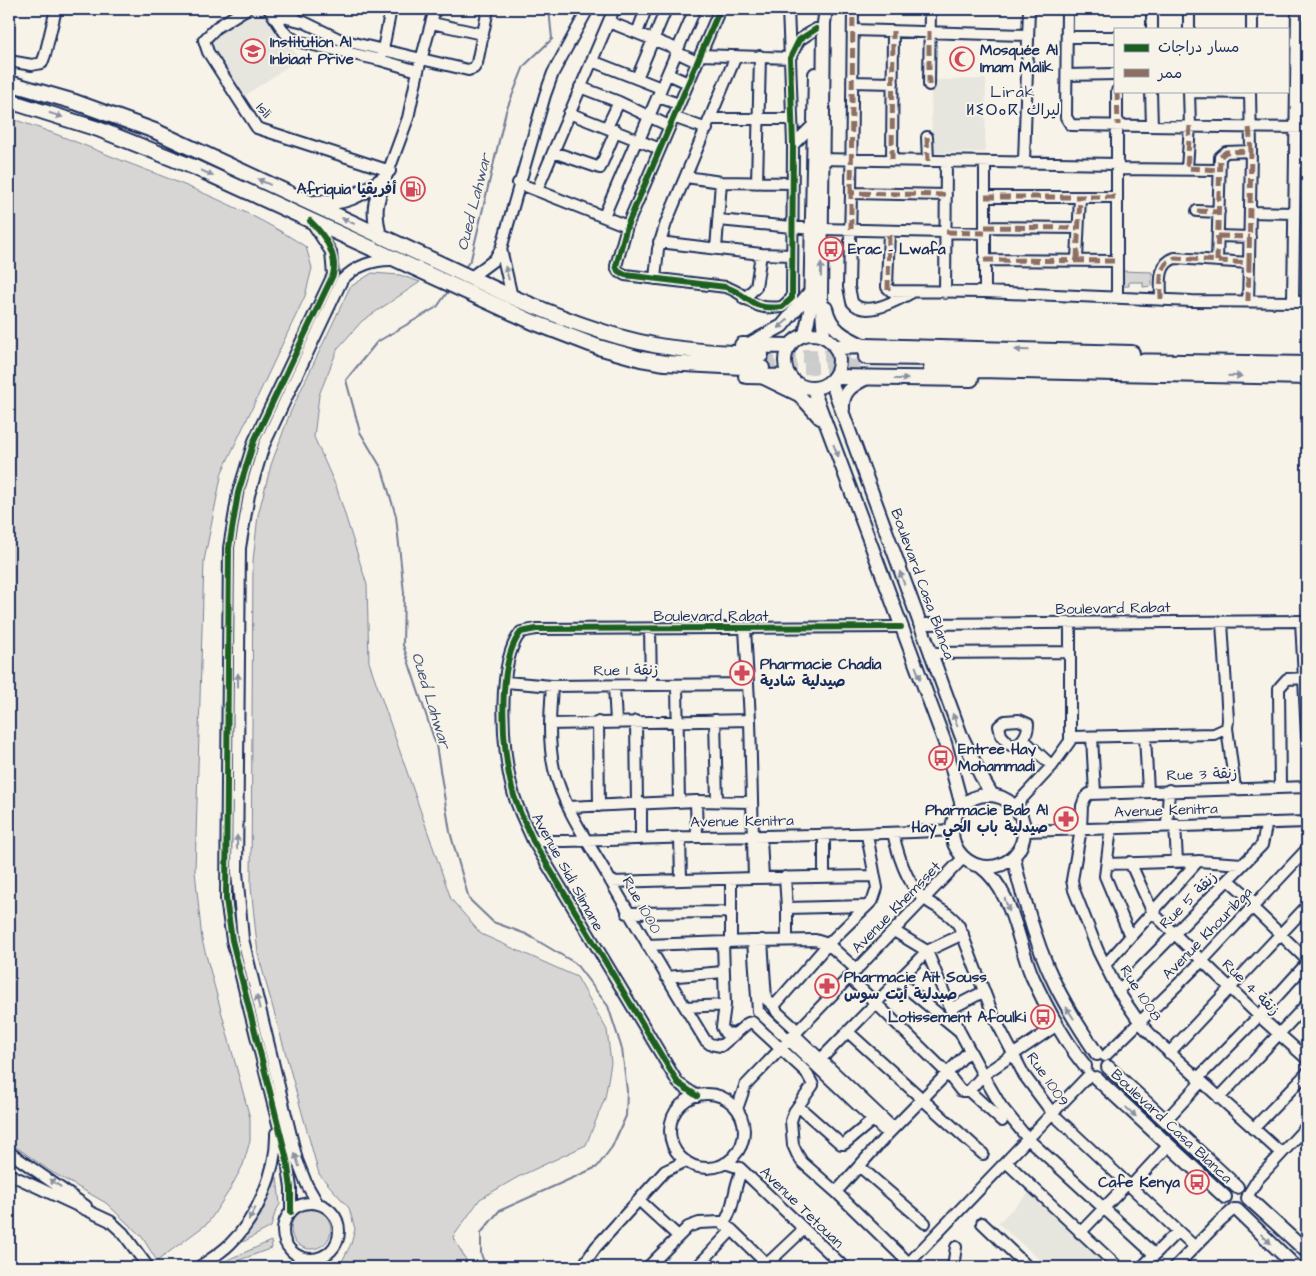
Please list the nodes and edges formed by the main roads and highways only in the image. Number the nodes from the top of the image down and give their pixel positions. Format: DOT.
graph roads {
  1 [pos="816,9"];
  2 [pos="826,9"];
  3 [pos="9,83"];
  4 [pos="9,101"];
  5 [pos="818,159"];
  6 [pos="308,203"];
  7 [pos="379,236"];
  8 [pos="815,295"];
  9 [pos="512,298"];
  10 [pos="805,334"];
  11 [pos="824,336"];
  12 [pos="747,345"];
  13 [pos="789,346"];
  14 [pos="836,347"];
  15 [pos="866,362"];
  16 [pos="1307,364"];
  17 [pos="762,367"];
  18 [pos="1188,369"];
  19 [pos="789,377"];
  20 [pos="1307,377"];
  21 [pos="833,379"];
  22 [pos="813,389"];
  23 [pos="843,412"];
  24 [pos="826,426"];
  25 [pos="992,794"];
  26 [pos="962,806"];
  27 [pos="1014,856"];
  28 [pos="980,866"];
  29 [pos="1103,1059"];
  30 [pos="1090,1073"];
  31 [pos="1244,1192"];
  32 [pos="1231,1205"];
  33 [pos="1307,1252"];
  34 [pos="1296,1267"];
  1 -- 5 [label="main road"];
  2 -- 5 [label="main road"];
  6 -- 3 [label="highway, one-way"];
  4 -- 17 [label="highway, one-way"];
  5 -- 8 [label="main road"];
  7 -- 6 [label="highway, one-way"];
  6 -- 7 [label="highway"];
  7 -- 9 [label="highway"];
  8 -- 10 [label="main road"];
  8 -- 11 [label="main road"];
  8 -- 12 [label="main road, one-way"];
  8 -- 15 [label="main road"];
  9 -- 12 [label="highway"];
  9 -- 17 [label="highway"];
  10 -- 11 [label="main road"];
  10 -- 13 [label="main road"];
  11 -- 14 [label="main road"];
  12 -- 13 [label="highway"];
  13 -- 19 [label="main road"];
  14 -- 15 [label="highway"];
  14 -- 21 [label="main road"];
  15 -- 18 [label="highway, one-way"];
  18 -- 15 [label="highway, one-way"];
  15 -- 21 [label="highway"];
  15 -- 23 [label="main road"];
  16 -- 18 [label="highway"];
  17 -- 19 [label="highway"];
  17 -- 24 [label="main road"];
  18 -- 20 [label="highway, one-way"];
  19 -- 22 [label="main road"];
  21 -- 22 [label="main road"];
  21 -- 23 [label="main road, Boulevard Casa Blanca"];
  22 -- 24 [label="main road"];
  25 -- 23 [label="main road, Boulevard Casa Blanca, one-way"];
  24 -- 26 [label="main road, one-way"];
  25 -- 26 [label="main road"];
  25 -- 27 [label="main road"];
  26 -- 28 [label="main road"];
  27 -- 28 [label="main road"];
  29 -- 27 [label="main road, Boulevard Casa Blanca, one-way"];
  28 -- 30 [label="main road, Boulevard Casa Blanca, one-way"];
  29 -- 30 [label="main road"];
  29 -- 30 [label="main road"];
  29 -- 31 [label="main road, Boulevard Casa Blanca"];
  30 -- 32 [label="main road, Boulevard Casa Blanca, one-way"];
  31 -- 32 [label="main road"];
  31 -- 32 [label="main road"];
  31 -- 33 [label="main road, Boulevard Casa Blanca"];
  32 -- 34 [label="main road, Boulevard Casa Blanca, one-way"];
}
